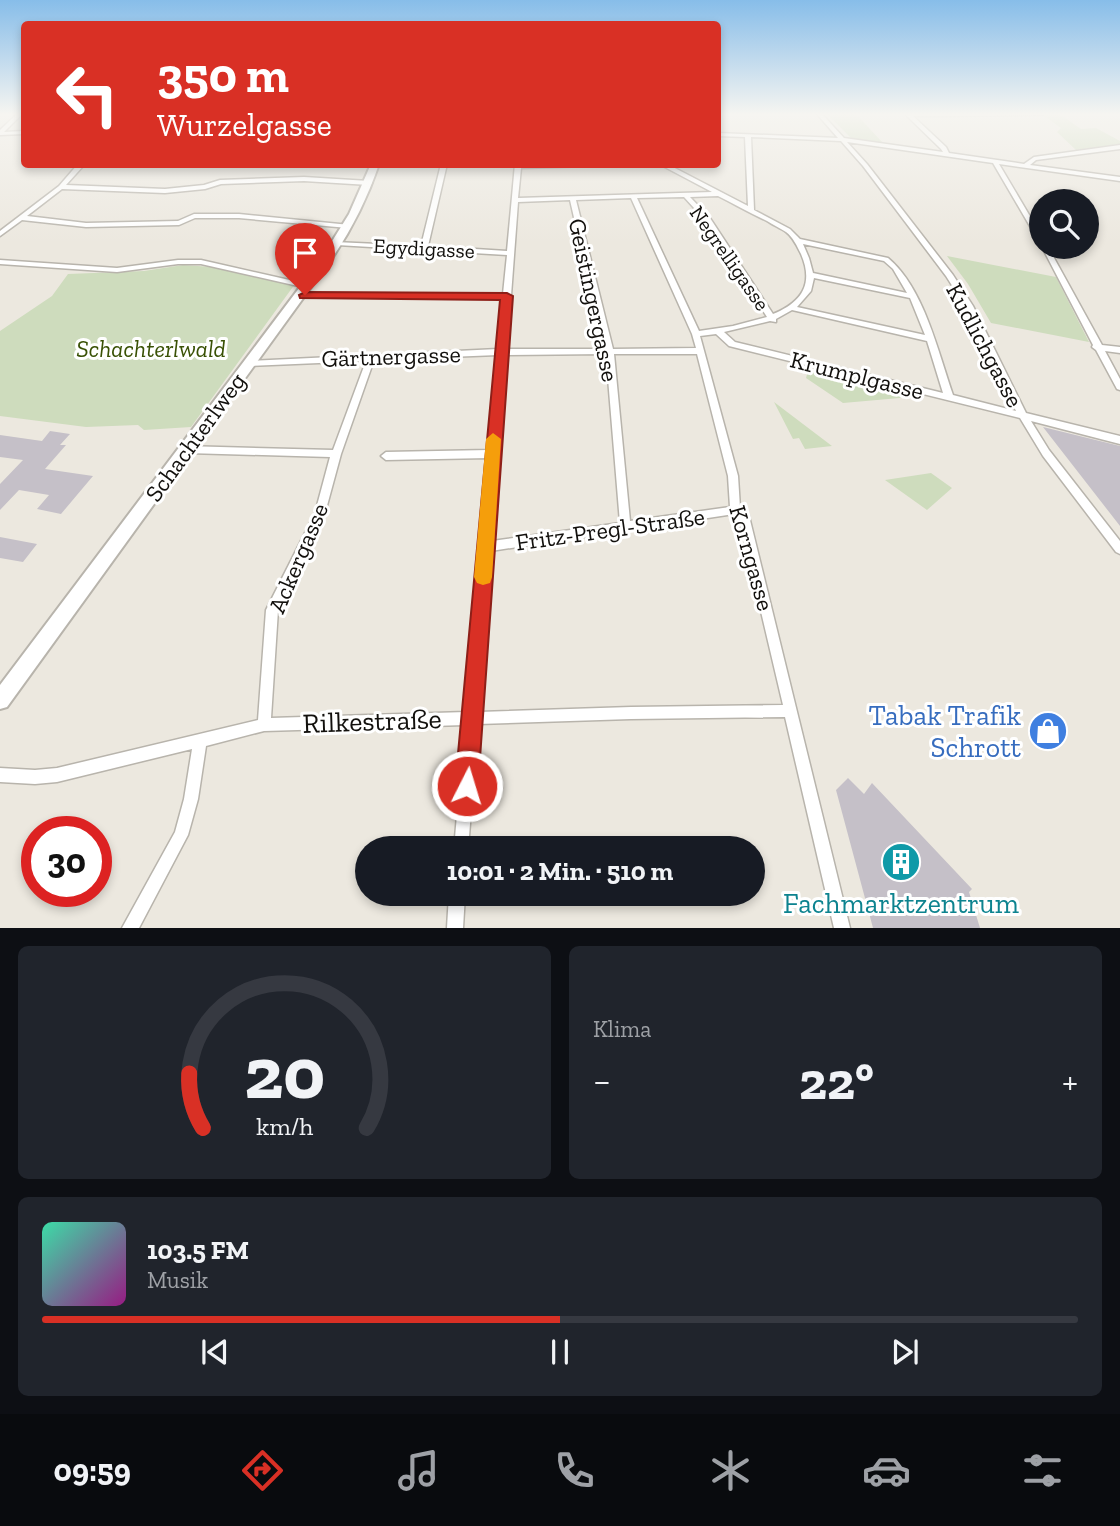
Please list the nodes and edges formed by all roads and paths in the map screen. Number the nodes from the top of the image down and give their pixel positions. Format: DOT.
graph roads {
  1 [pos="749,156"];
  2 [pos="857,156"];
  3 [pos="966,156"];
  4 [pos="1053,156"];
  5 [pos="995,161"];
  6 [pos="1027,164"];
  7 [pos="78,168"];
  8 [pos="374,168"];
  9 [pos="443,168"];
  10 [pos="518,168"];
  11 [pos="670,168"];
  12 [pos="1120,179"];
  13 [pos="369,183"];
  14 [pos="61,187"];
  15 [pos="719,194"];
  16 [pos="687,197"];
  17 [pos="634,199"];
  18 [pos="515,200"];
  19 [pos="573,200"];
  20 [pos="751,211"];
  21 [pos="23,218"];
  22 [pos="1029,219"];
  23 [pos="348,226"];
  24 [pos="0,234"];
  25 [pos="798,241"];
  26 [pos="337,243"];
  27 [pos="424,248"];
  28 [pos="510,253"];
  29 [pos="1051,259"];
  30 [pos="0,262"];
  31 [pos="811,275"];
  32 [pos="303,290"];
  33 [pos="507,296"];
  34 [pos="912,296"];
  35 [pos="792,308"];
  36 [pos="773,320"];
  37 [pos="718,331"];
  38 [pos="696,334"];
  39 [pos="929,339"];
  40 [pos="1096,346"];
  41 [pos="1120,350"];
  42 [pos="607,351"];
  43 [pos="700,351"];
  44 [pos="503,352"];
  45 [pos="371,357"];
  46 [pos="250,363"];
  47 [pos="1120,387"];
  48 [pos="948,398"];
  49 [pos="1022,415"];
  50 [pos="1120,440"];
  51 [pos="187,449"];
  52 [pos="336,454"];
  53 [pos="492,454"];
  54 [pos="386,456"];
  55 [pos="735,510"];
  56 [pos="625,526"];
  57 [pos="485,547"];
  58 [pos="1120,549"];
  59 [pos="0,700"];
  60 [pos="792,712"];
  61 [pos="472,718"];
  62 [pos="264,725"];
  63 [pos="200,741"];
  64 [pos="0,775"];
  65 [pos="462,836"];
  66 [pos="456,906"];
  67 [pos="130,928"];
  68 [pos="455,928"];
  69 [pos="842,928"];
  1 -- 20 [label="street"];
  2 -- 49 [label="street, Kudlichgasse"];
  3 -- 5 [label="street"];
  4 -- 6 [label="street"];
  5 -- 6 [label="street"];
  5 -- 22 [label="street"];
  6 -- 12 [label="street"];
  7 -- 14 [label="street"];
  8 -- 13 [label="street, Schachterlweg"];
  9 -- 27 [label="street"];
  10 -- 18 [label="street"];
  11 -- 15 [label="street"];
  13 -- 14 [label="street"];
  13 -- 23 [label="street, Schachterlweg"];
  14 -- 21 [label="street"];
  15 -- 16 [label="street"];
  15 -- 20 [label="street"];
  16 -- 17 [label="street"];
  16 -- 36 [label="street, Negrelligasse"];
  17 -- 19 [label="street"];
  17 -- 38 [label="street, Korngasse"];
  18 -- 19 [label="street"];
  18 -- 28 [label="street"];
  19 -- 42 [label="street, Geistingergasse"];
  20 -- 25 [label="street"];
  21 -- 23 [label="street"];
  21 -- 24 [label="street"];
  23 -- 26 [label="street, Schachterlweg"];
  25 -- 31 [label="street"];
  25 -- 34 [label="street"];
  26 -- 27 [label="street, Egydigasse"];
  26 -- 32 [label="street, Schachterlweg"];
  27 -- 28 [label="street, Egydigasse"];
  28 -- 33 [label="street"];
  29 -- 40 [label="street"];
  30 -- 32 [label="street"];
  31 -- 34 [label="street"];
  31 -- 35 [label="street"];
  32 -- 33 [label="street"];
  32 -- 46 [label="street, Schachterlweg"];
  33 -- 44 [label="street"];
  34 -- 39 [label="street"];
  35 -- 36 [label="street"];
  35 -- 39 [label="street"];
  36 -- 37 [label="street"];
  37 -- 38 [label="street"];
  37 -- 48 [label="street, Krumplgasse"];
  38 -- 43 [label="street, Korngasse"];
  39 -- 48 [label="street"];
  40 -- 41 [label="street"];
  40 -- 47 [label="street"];
  42 -- 43 [label="street, Gärtnergasse"];
  42 -- 44 [label="street, Gärtnergasse"];
  42 -- 56 [label="street, Geistingergasse"];
  43 -- 55 [label="street, Korngasse"];
  44 -- 45 [label="street, Gärtnergasse"];
  44 -- 53 [label="street"];
  45 -- 46 [label="street, Gärtnergasse"];
  45 -- 52 [label="street, Ackergasse"];
  46 -- 51 [label="street, Schachterlweg"];
  48 -- 49 [label="street, Krumplgasse"];
  49 -- 50 [label="street"];
  49 -- 58 [label="street, Kudlichgasse"];
  51 -- 52 [label="street"];
  51 -- 59 [label="street, Schachterlweg"];
  52 -- 62 [label="street, Ackergasse"];
  53 -- 54 [label="street"];
  53 -- 57 [label="street"];
  55 -- 56 [label="street, Fritz-Pregl-Straße"];
  55 -- 60 [label="street, Korngasse"];
  56 -- 57 [label="street, Fritz-Pregl-Straße"];
  57 -- 61 [label="street"];
  60 -- 61 [label="street, Rilkestraße"];
  60 -- 69 [label="street, Korngasse"];
  61 -- 62 [label="street, Rilkestraße"];
  61 -- 65 [label="street"];
  62 -- 63 [label="street, Rilkestraße"];
  63 -- 64 [label="street, Rilkestraße"];
  63 -- 67 [label="street"];
  66 -- 68 [label="street"];
}
